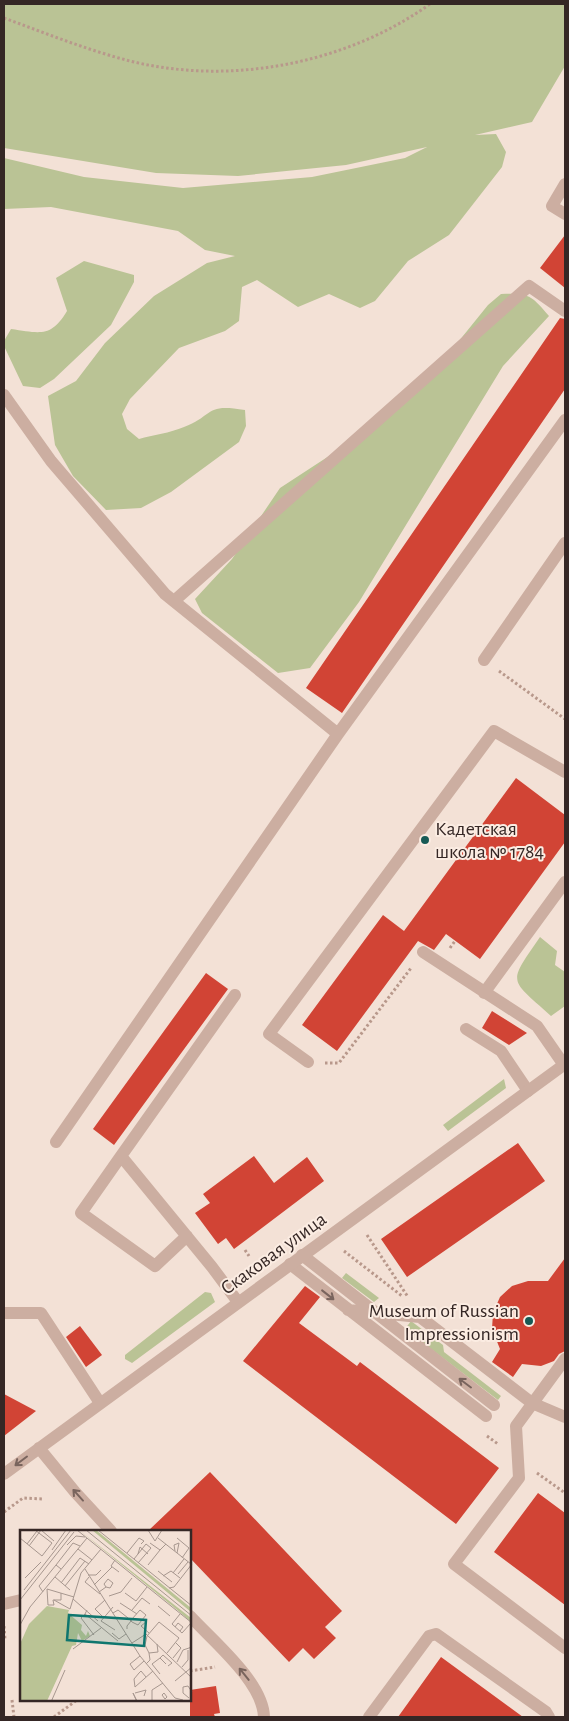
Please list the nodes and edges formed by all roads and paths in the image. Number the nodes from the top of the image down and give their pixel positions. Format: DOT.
graph roads {
  1 [pos="430,4"];
  2 [pos="4,18"];
  3 [pos="565,184"];
  4 [pos="565,214"];
  5 [pos="565,310"];
  6 [pos="4,395"];
  7 [pos="565,420"];
  8 [pos="565,543"];
  9 [pos="174,601"];
  10 [pos="484,660"];
  11 [pos="565,719"];
  12 [pos="338,734"];
  13 [pos="565,772"];
  14 [pos="565,882"];
  15 [pos="424,952"];
  16 [pos="484,993"];
  17 [pos="235,995"];
  18 [pos="466,1029"];
  19 [pos="308,1062"];
  20 [pos="564,1065"];
  21 [pos="528,1091"];
  22 [pos="56,1142"];
  23 [pos="121,1156"];
  24 [pos="367,1234"];
  25 [pos="187,1236"];
  26 [pos="245,1250"];
  27 [pos="344,1251"];
  28 [pos="249,1256"];
  29 [pos="302,1256"];
  30 [pos="290,1264"];
  31 [pos="238,1302"];
  32 [pos="348,1310"];
  33 [pos="4,1313"];
  34 [pos="376,1314"];
  35 [pos="565,1359"];
  36 [pos="100,1403"];
  37 [pos="532,1404"];
  38 [pos="494,1405"];
  39 [pos="486,1416"];
  40 [pos="565,1417"];
  41 [pos="39,1448"];
  42 [pos="4,1474"];
  43 [pos="42,1499"];
  44 [pos="4,1512"];
  45 [pos="110,1530"];
  46 [pos="20,1600"];
  47 [pos="4,1604"];
  48 [pos="191,1617"];
  49 [pos="4,1626"];
  50 [pos="5,1640"];
  51 [pos="565,1648"];
  52 [pos="12,1700"];
  53 [pos="76,1701"];
  54 [pos="14,1717"];
  55 [pos="54,1717"];
  56 [pos="264,1717"];
  57 [pos="370,1717"];
  58 [pos="549,1717"];
  1 -- 2 [label="path"];
  3 -- 4 [label="street"];
  5 -- 9 [label="street"];
  6 -- 9 [label="street"];
  7 -- 12 [label="street"];
  8 -- 10 [label="street"];
  9 -- 12 [label="street"];
  10 -- 11 [label="path"];
  12 -- 22 [label="street"];
  13 -- 19 [label="street"];
  14 -- 16 [label="street"];
  15 -- 16 [label="street"];
  15 -- 19 [label="path"];
  16 -- 20 [label="street"];
  17 -- 23 [label="street"];
  18 -- 21 [label="street"];
  20 -- 21 [label="street, Скаковая улица"];
  21 -- 29 [label="street, Скаковая улица"];
  23 -- 25 [label="street"];
  23 -- 25 [label="street"];
  24 -- 27 [label="path"];
  25 -- 31 [label="street"];
  26 -- 28 [label="path"];
  29 -- 30 [label="street, Скаковая улица"];
  29 -- 34 [label="street"];
  30 -- 31 [label="street, Скаковая улица"];
  30 -- 32 [label="street, one-way"];
  31 -- 36 [label="street, Скаковая улица"];
  32 -- 34 [label="street"];
  32 -- 39 [label="street"];
  33 -- 36 [label="street"];
  34 -- 37 [label="street"];
  38 -- 34 [label="street, one-way"];
  35 -- 37 [label="street"];
  36 -- 41 [label="street, Скаковая улица"];
  37 -- 40 [label="street"];
  37 -- 51 [label="street"];
  41 -- 42 [label="street, Скаковая улица, one-way"];
  45 -- 41 [label="street, one-way"];
  43 -- 44 [label="path"];
  46 -- 47 [label="street"];
  56 -- 48 [label="street, one-way"];
  49 -- 50 [label="path"];
  52 -- 54 [label="path"];
  53 -- 55 [label="path"];
  57 -- 58 [label="street"];
}
